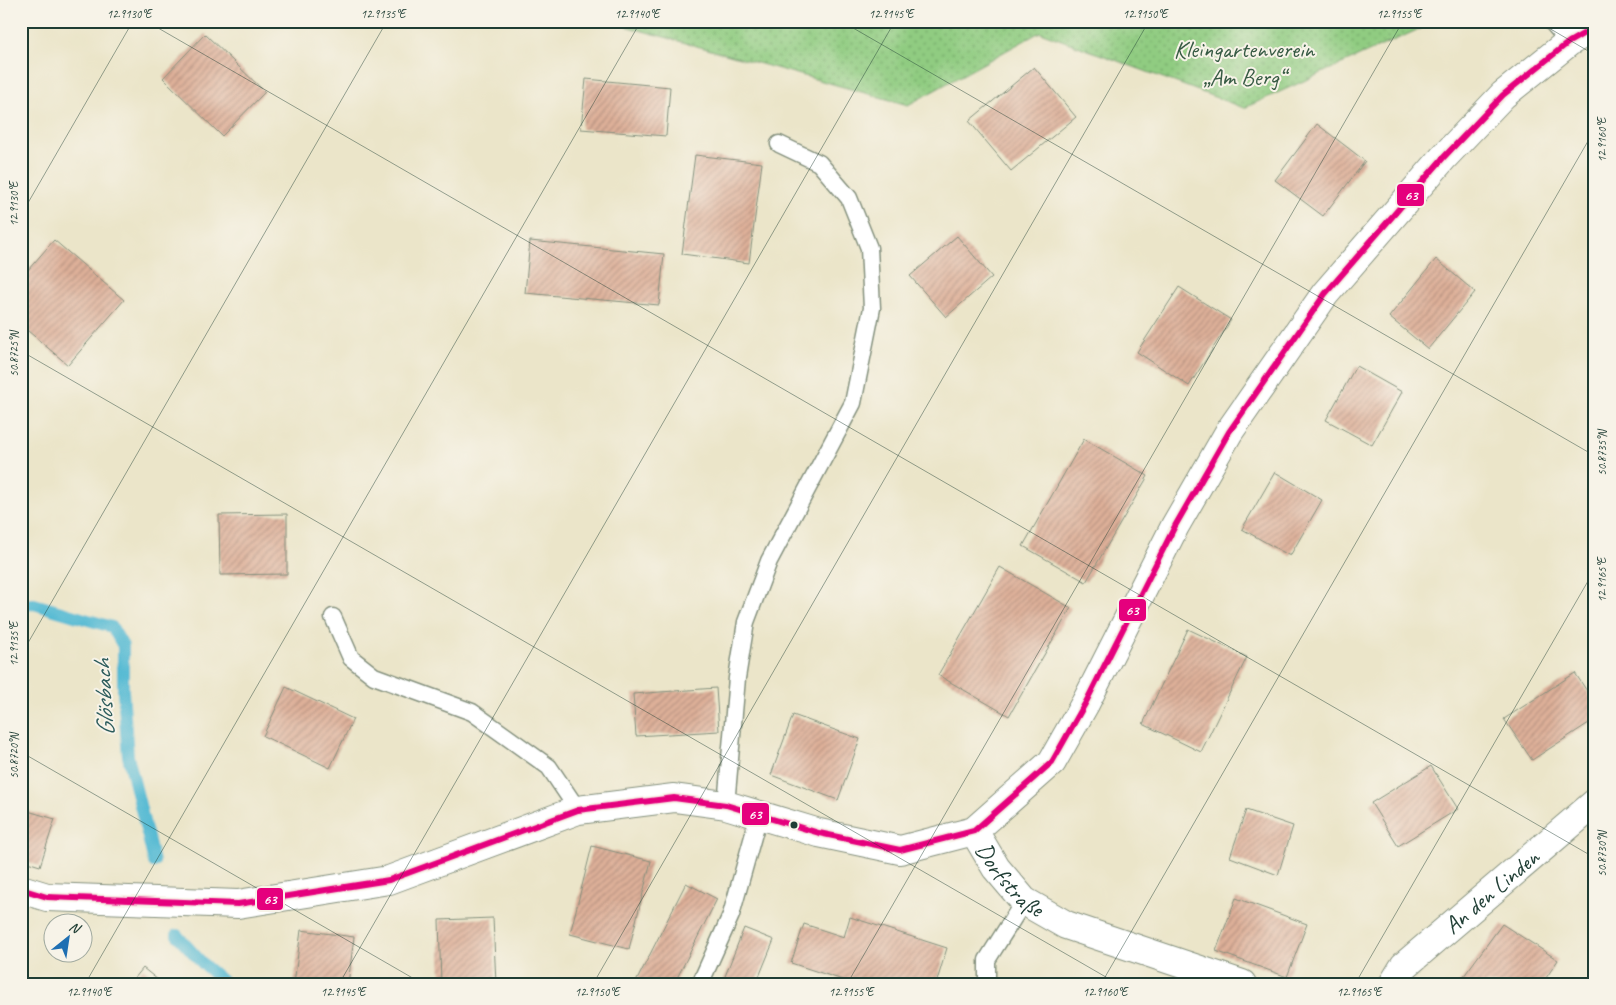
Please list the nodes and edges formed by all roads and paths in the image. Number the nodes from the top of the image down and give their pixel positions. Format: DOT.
graph roads {
  1 [pos="1551,21"];
  2 [pos="1595,27"];
  3 [pos="1569,42"];
  4 [pos="779,144"];
  5 [pos="333,618"];
  6 [pos="1595,803"];
  7 [pos="726,805"];
  8 [pos="578,810"];
  9 [pos="759,815"];
  10 [pos="974,832"];
  11 [pos="21,889"];
  12 [pos="1024,901"];
  13 [pos="700,984"];
  14 [pos="986,984"];
  15 [pos="1242,984"];
  16 [pos="1393,984"];
  1 -- 3 [label="lane"];
  2 -- 3 [label="street"];
  3 -- 10 [label="street"];
  4 -- 7 [label="lane"];
  5 -- 8 [label="lane"];
  6 -- 16 [label="street, An den Linden"];
  7 -- 8 [label="street, Dorfstraße"];
  7 -- 9 [label="street, Dorfstraße"];
  8 -- 11 [label="street, Dorfstraße"];
  9 -- 10 [label="street, Dorfstraße"];
  9 -- 13 [label="lane"];
  10 -- 12 [label="street, Dorfstraße"];
  12 -- 14 [label="lane"];
  12 -- 15 [label="street, Dorfstraße"];
}
